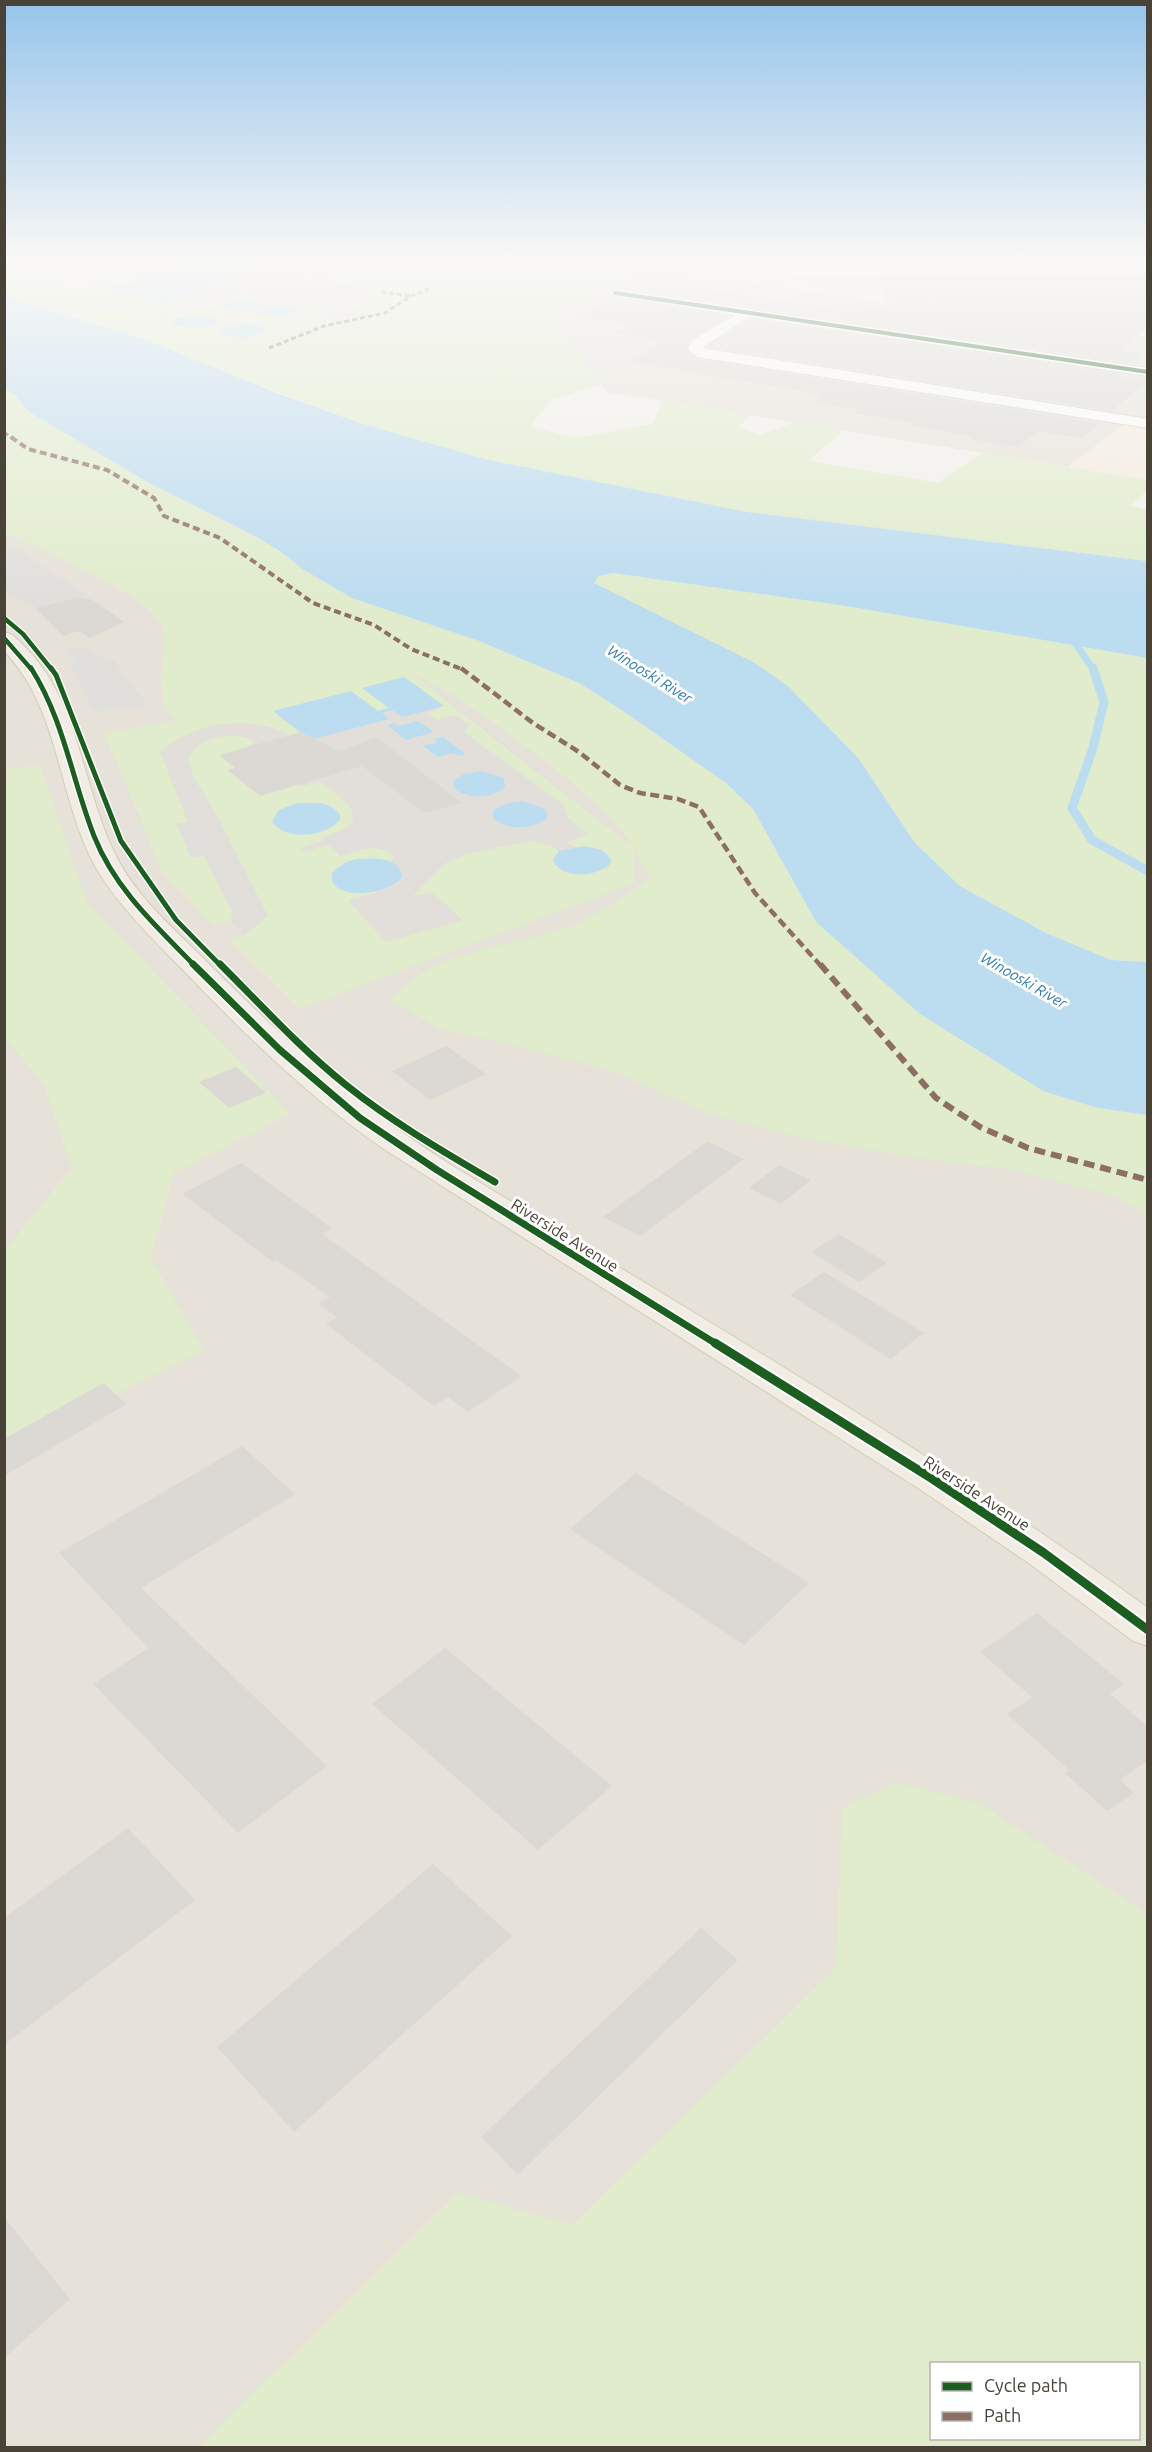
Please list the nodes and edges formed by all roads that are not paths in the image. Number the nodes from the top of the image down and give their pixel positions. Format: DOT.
graph roads {
  1 [pos="813,371"];
  2 [pos="1148,424"];
  3 [pos="4,638"];
  4 [pos="1148,1630"];
  1 -- 2 [label="street"];
  3 -- 4 [label="main road, Riverside Avenue"];
}
